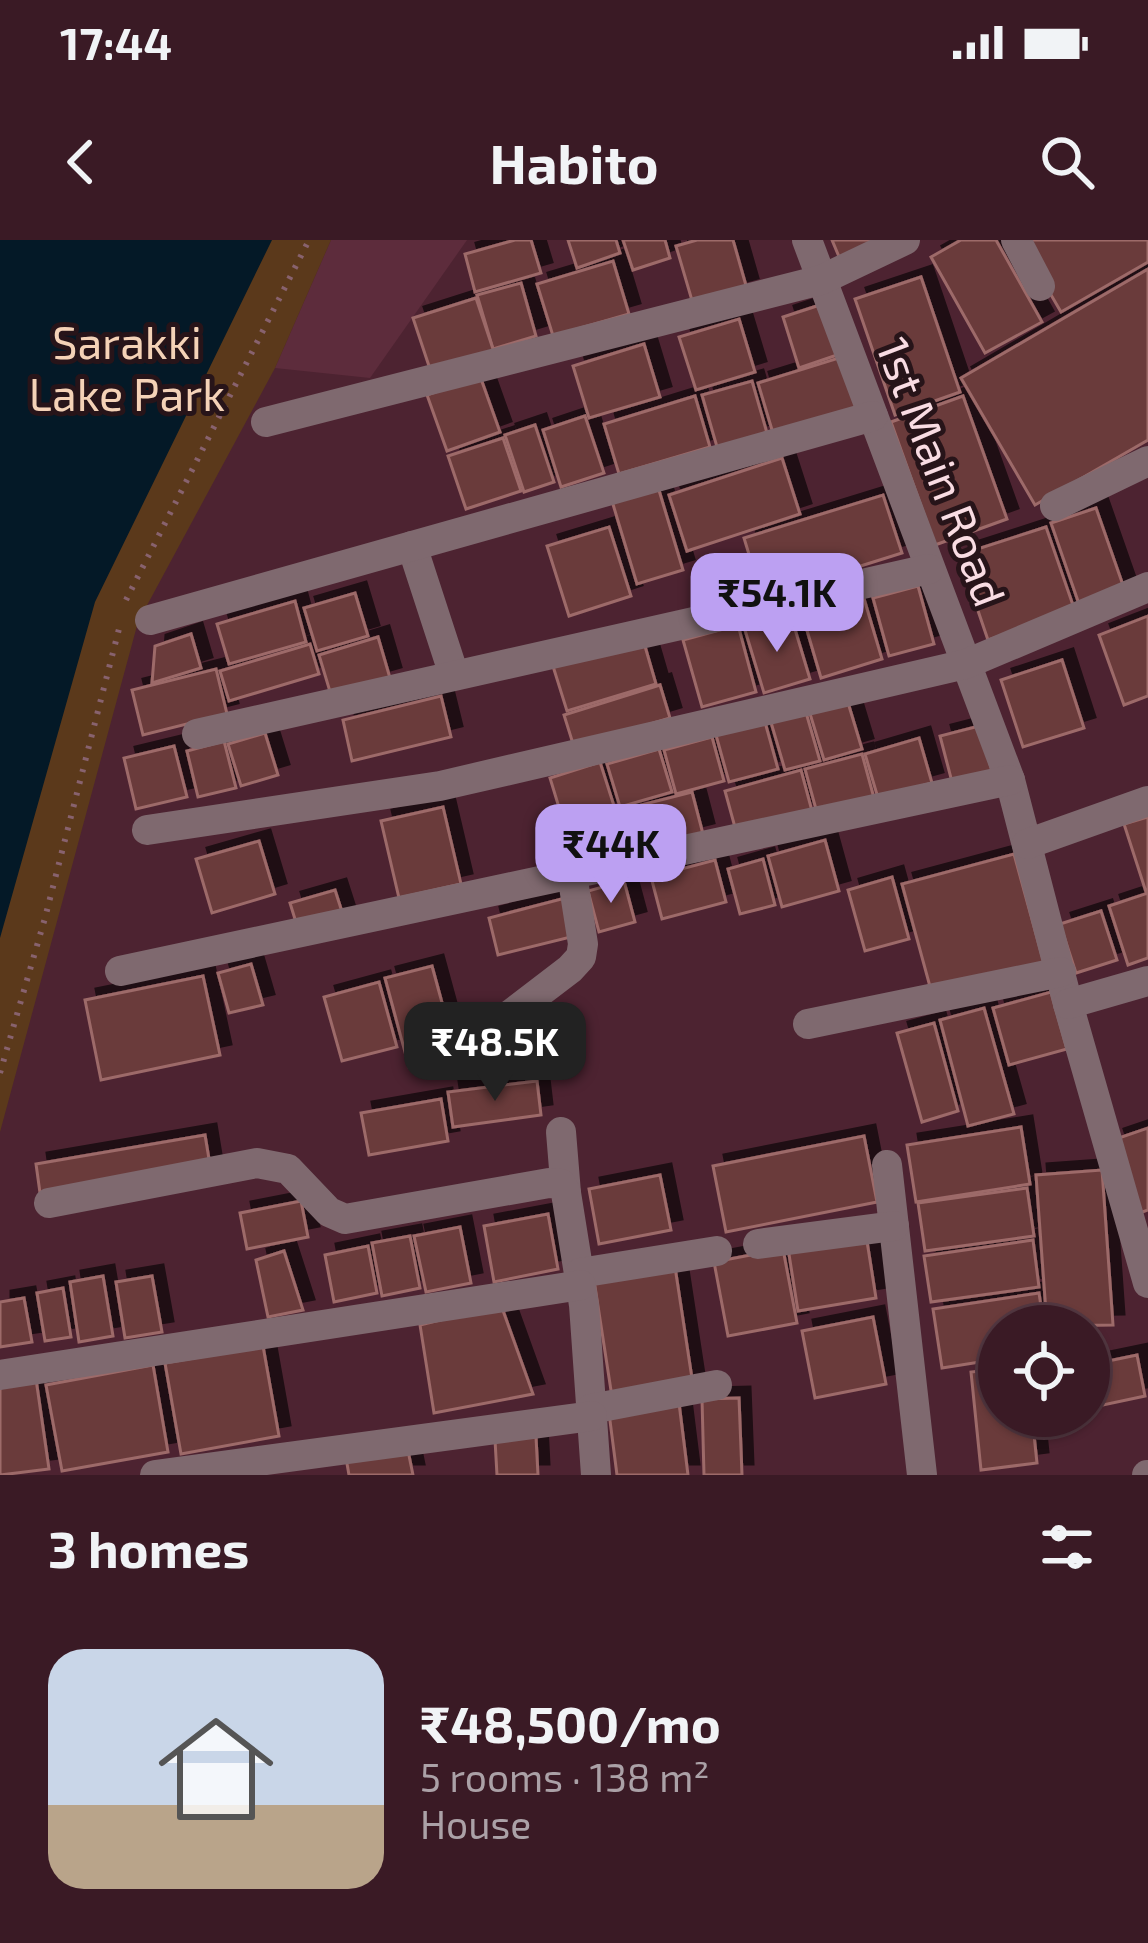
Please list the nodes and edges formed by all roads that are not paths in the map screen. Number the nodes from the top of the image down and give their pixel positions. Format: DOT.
graph roads {
  1 [pos="807,240"];
  2 [pos="905,240"];
  3 [pos="1016,240"];
  4 [pos="821,280"];
  5 [pos="1040,286"];
  6 [pos="873,416"];
  7 [pos="266,422"];
  8 [pos="1148,461"];
  9 [pos="1055,506"];
  10 [pos="412,546"];
  11 [pos="929,569"];
  12 [pos="1148,587"];
  13 [pos="150,620"];
  14 [pos="966,664"];
  15 [pos="454,675"];
  16 [pos="197,734"];
  17 [pos="1010,781"];
  18 [pos="1148,801"];
  19 [pos="147,830"];
  20 [pos="1027,844"];
  21 [pos="572,874"];
  22 [pos="120,971"];
  23 [pos="1061,972"];
  24 [pos="1148,981"];
  25 [pos="1069,1004"];
  26 [pos="808,1024"];
  27 [pos="490,1030"];
  28 [pos="561,1132"];
  29 [pos="887,1165"];
  30 [pos="566,1193"];
  31 [pos="49,1203"];
  32 [pos="894,1226"];
  33 [pos="758,1244"];
  34 [pos="717,1251"];
  35 [pos="580,1279"];
  36 [pos="1148,1282"];
  37 [pos="0,1375"];
  38 [pos="717,1385"];
  39 [pos="591,1413"];
  40 [pos="155,1475"];
  41 [pos="596,1475"];
  42 [pos="922,1475"];
  1 -- 4 [label="street, 1st Main Road"];
  2 -- 4 [label="street"];
  3 -- 5 [label="street"];
  4 -- 6 [label="street, 1st Main Road"];
  4 -- 7 [label="street"];
  6 -- 10 [label="street"];
  6 -- 11 [label="street, 1st Main Road"];
  8 -- 9 [label="street"];
  10 -- 13 [label="street"];
  10 -- 15 [label="street"];
  11 -- 14 [label="street, 1st Main Road"];
  11 -- 15 [label="street"];
  12 -- 14 [label="street, 1st Main Road"];
  14 -- 17 [label="street"];
  14 -- 19 [label="street"];
  15 -- 16 [label="street"];
  17 -- 20 [label="street"];
  17 -- 21 [label="street"];
  18 -- 20 [label="street"];
  20 -- 23 [label="street"];
  21 -- 22 [label="street"];
  21 -- 27 [label="street"];
  23 -- 25 [label="street"];
  23 -- 26 [label="street"];
  24 -- 25 [label="street"];
  25 -- 36 [label="street"];
  28 -- 30 [label="street"];
  29 -- 32 [label="street"];
  30 -- 31 [label="street"];
  30 -- 35 [label="street"];
  32 -- 33 [label="street"];
  32 -- 42 [label="street"];
  34 -- 35 [label="street"];
  35 -- 37 [label="street"];
  35 -- 39 [label="street"];
  38 -- 39 [label="street"];
  39 -- 40 [label="street"];
  39 -- 41 [label="street"];
}
